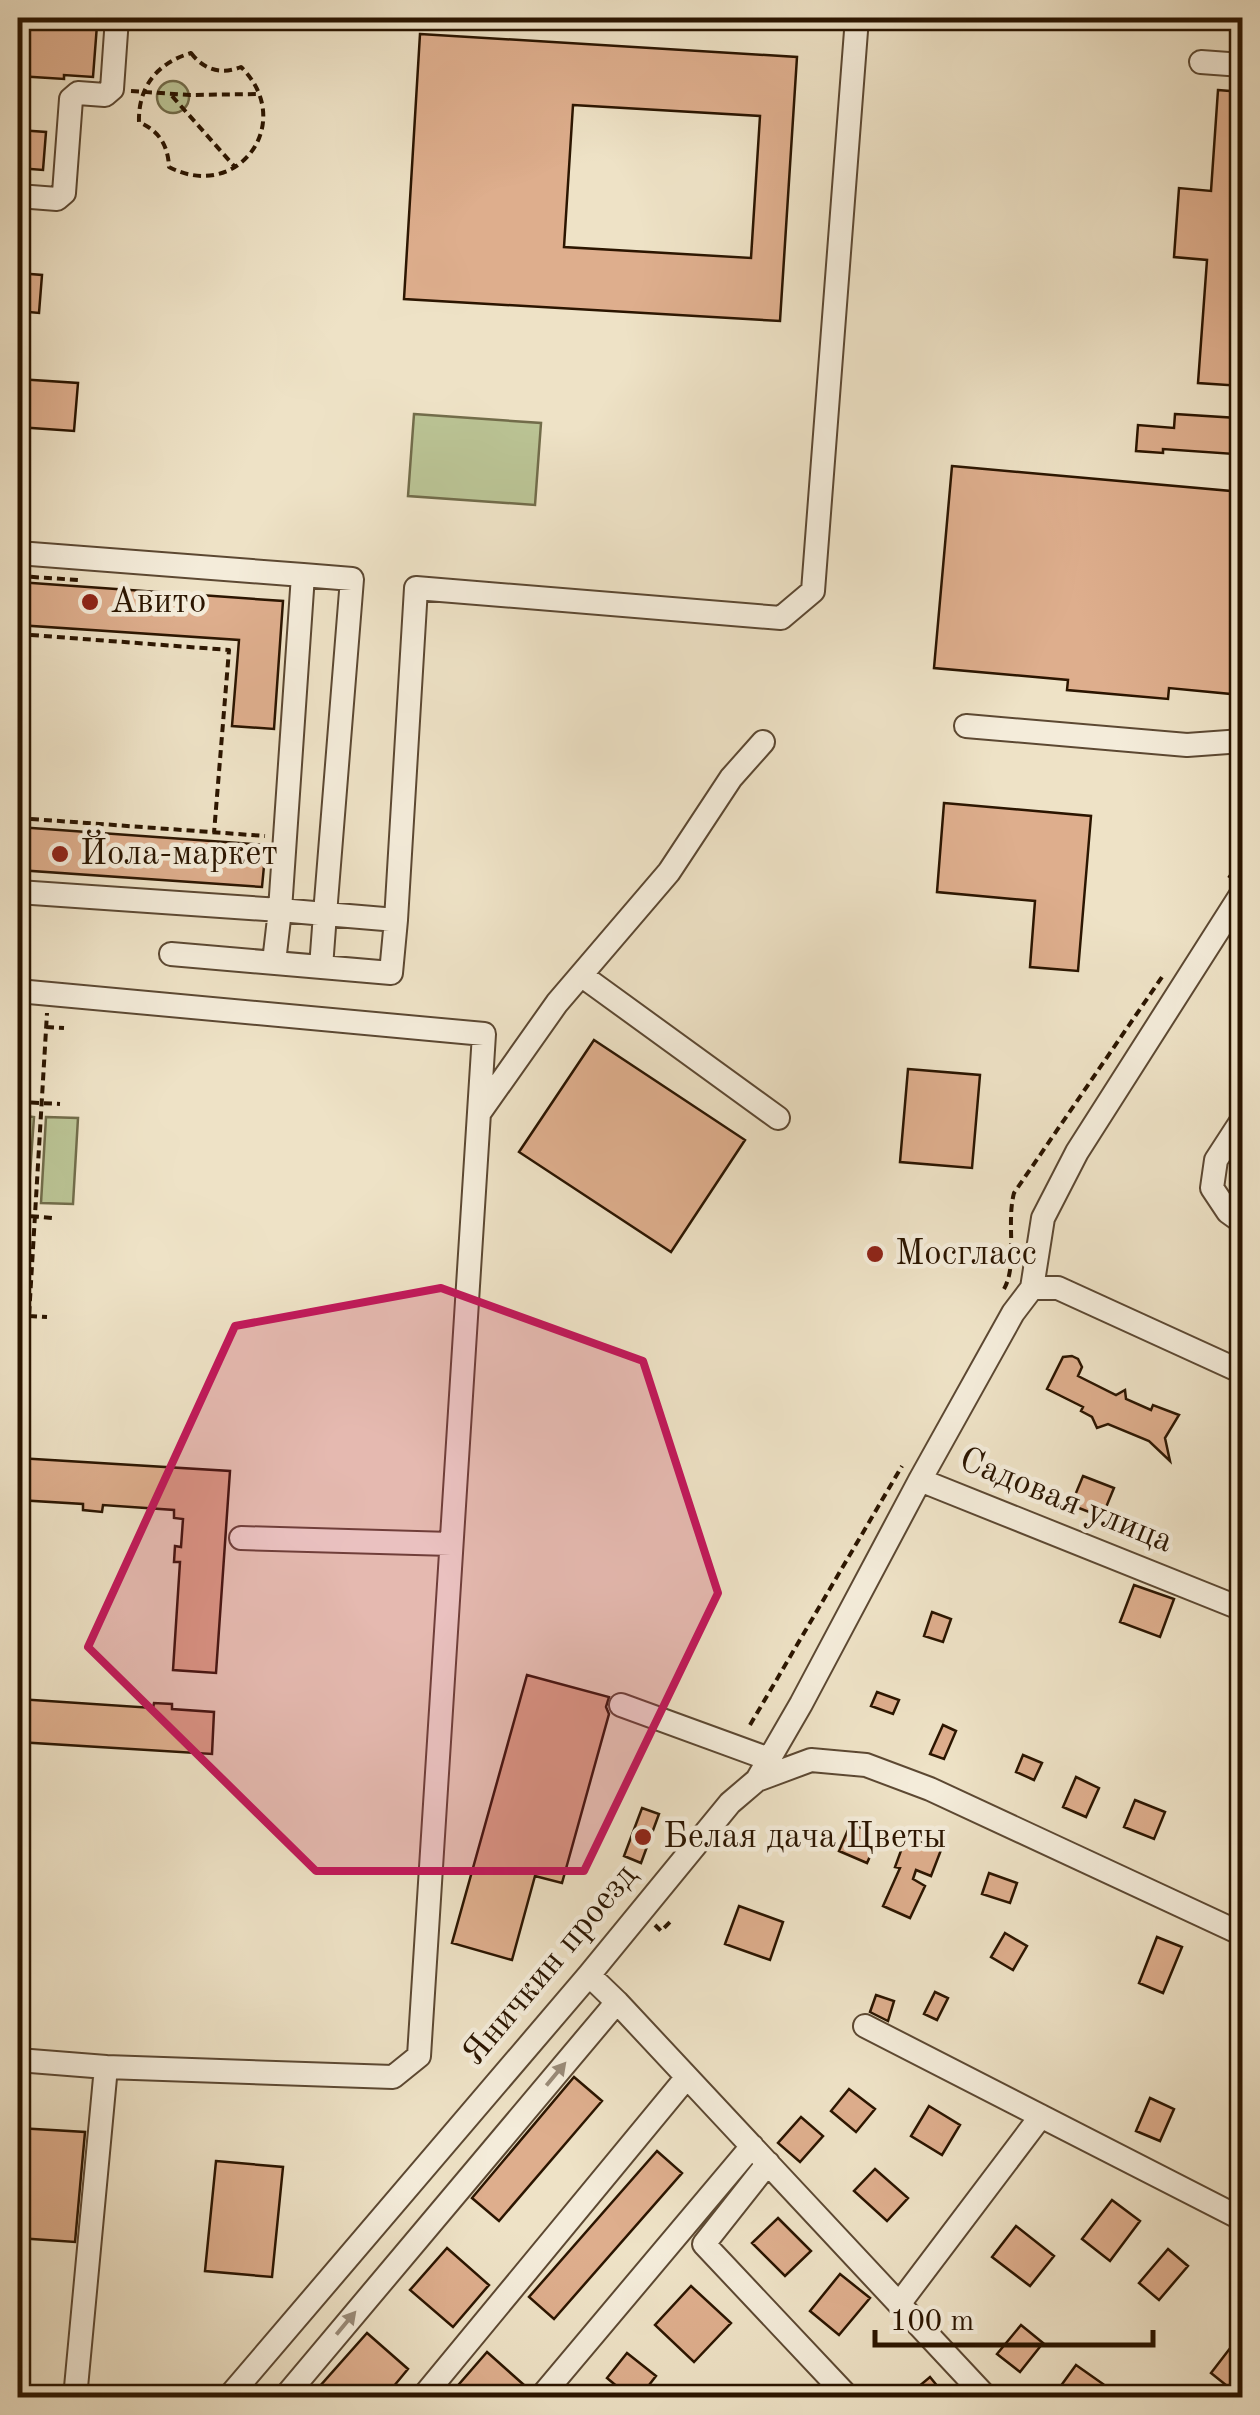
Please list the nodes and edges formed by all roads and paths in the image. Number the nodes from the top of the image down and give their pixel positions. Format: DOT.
graph roads {
  1 [pos="117,18"];
  2 [pos="857,18"];
  3 [pos="1201,62"];
  4 [pos="1242,66"];
  5 [pos="112,88"];
  6 [pos="144,92"];
  7 [pos="170,94"];
  8 [pos="260,94"];
  9 [pos="235,167"];
  10 [pos="18,196"];
  11 [pos="18,553"];
  12 [pos="303,575"];
  13 [pos="18,576"];
  14 [pos="76,580"];
  15 [pos="18,634"];
  16 [pos="966,726"];
  17 [pos="1242,741"];
  18 [pos="763,742"];
  19 [pos="18,818"];
  20 [pos="214,832"];
  21 [pos="274,837"];
  22 [pos="1242,858"];
  23 [pos="1232,890"];
  24 [pos="18,892"];
  25 [pos="280,910"];
  26 [pos="324,914"];
  27 [pos="396,920"];
  28 [pos="170,954"];
  29 [pos="274,962"];
  30 [pos="1170,966"];
  31 [pos="321,967"];
  32 [pos="581,975"];
  33 [pos="18,991"];
  34 [pos="48,993"];
  35 [pos="46,1027"];
  36 [pos="64,1028"];
  37 [pos="18,1102"];
  38 [pos="42,1103"];
  39 [pos="60,1104"];
  40 [pos="478,1115"];
  41 [pos="778,1118"];
  42 [pos="1242,1120"];
  43 [pos="18,1215"];
  44 [pos="35,1216"];
  45 [pos="52,1218"];
  46 [pos="1242,1222"];
  47 [pos="1032,1288"];
  48 [pos="1001,1294"];
  49 [pos="18,1315"];
  50 [pos="29,1316"];
  51 [pos="47,1317"];
  52 [pos="1242,1372"];
  53 [pos="910,1454"];
  54 [pos="920,1480"];
  55 [pos="241,1538"];
  56 [pos="451,1544"];
  57 [pos="1242,1609"];
  58 [pos="621,1705"];
  59 [pos="750,1725"];
  60 [pos="768,1759"];
  61 [pos="757,1780"];
  62 [pos="1242,1934"];
  63 [pos="589,1975"];
  64 [pos="617,2002"];
  65 [pos="864,2026"];
  66 [pos="18,2060"];
  67 [pos="106,2067"];
  68 [pos="687,2077"];
  69 [pos="1041,2116"];
  70 [pos="760,2155"];
  71 [pos="1242,2219"];
  72 [pos="900,2304"];
  73 [pos="848,2397"];
  74 [pos="75,2398"];
  75 [pos="228,2398"];
  76 [pos="284,2398"];
  77 [pos="422,2398"];
  78 [pos="540,2398"];
  79 [pos="987,2398"];
  1 -- 5 [label="street"];
  2 -- 27 [label="street"];
  3 -- 4 [label="street"];
  5 -- 6 [label="path"];
  5 -- 10 [label="street"];
  6 -- 7 [label="path"];
  6 -- 8 [label="path"];
  6 -- 9 [label="path"];
  7 -- 8 [label="path"];
  7 -- 9 [label="path"];
  8 -- 9 [label="path"];
  11 -- 12 [label="street"];
  12 -- 25 [label="street"];
  12 -- 26 [label="street"];
  13 -- 14 [label="path"];
  15 -- 20 [label="path"];
  16 -- 17 [label="street"];
  18 -- 32 [label="street"];
  19 -- 20 [label="path"];
  20 -- 21 [label="path"];
  22 -- 23 [label="path"];
  23 -- 47 [label="street"];
  24 -- 25 [label="street"];
  25 -- 26 [label="street"];
  25 -- 29 [label="street"];
  26 -- 27 [label="street"];
  26 -- 31 [label="street"];
  27 -- 31 [label="street"];
  28 -- 29 [label="street"];
  29 -- 31 [label="street"];
  30 -- 48 [label="path"];
  32 -- 40 [label="street"];
  32 -- 41 [label="street"];
  33 -- 34 [label="street"];
  34 -- 35 [label="path"];
  34 -- 40 [label="street"];
  35 -- 36 [label="path"];
  35 -- 38 [label="path"];
  37 -- 38 [label="path"];
  38 -- 39 [label="path"];
  38 -- 44 [label="path"];
  40 -- 56 [label="street"];
  42 -- 46 [label="street"];
  43 -- 44 [label="path"];
  44 -- 45 [label="path"];
  44 -- 50 [label="path"];
  47 -- 52 [label="street"];
  47 -- 54 [label="street, Яничкин проезд"];
  49 -- 50 [label="path"];
  50 -- 51 [label="path"];
  53 -- 59 [label="path"];
  54 -- 57 [label="street, Садовая улица"];
  54 -- 60 [label="street, Яничкин проезд"];
  55 -- 56 [label="street"];
  56 -- 67 [label="street"];
  58 -- 60 [label="street"];
  60 -- 61 [label="street, Яничкин проезд"];
  61 -- 62 [label="street"];
  61 -- 63 [label="street, Яничкин проезд"];
  63 -- 64 [label="street"];
  63 -- 75 [label="street, Яничкин проезд"];
  64 -- 68 [label="street"];
  76 -- 64 [label="street, one-way"];
  65 -- 69 [label="street"];
  66 -- 67 [label="street"];
  67 -- 74 [label="street"];
  68 -- 70 [label="street"];
  68 -- 77 [label="street"];
  69 -- 71 [label="street"];
  69 -- 72 [label="street"];
  70 -- 72 [label="street"];
  70 -- 73 [label="street"];
  70 -- 78 [label="street"];
  72 -- 79 [label="street"];
}
